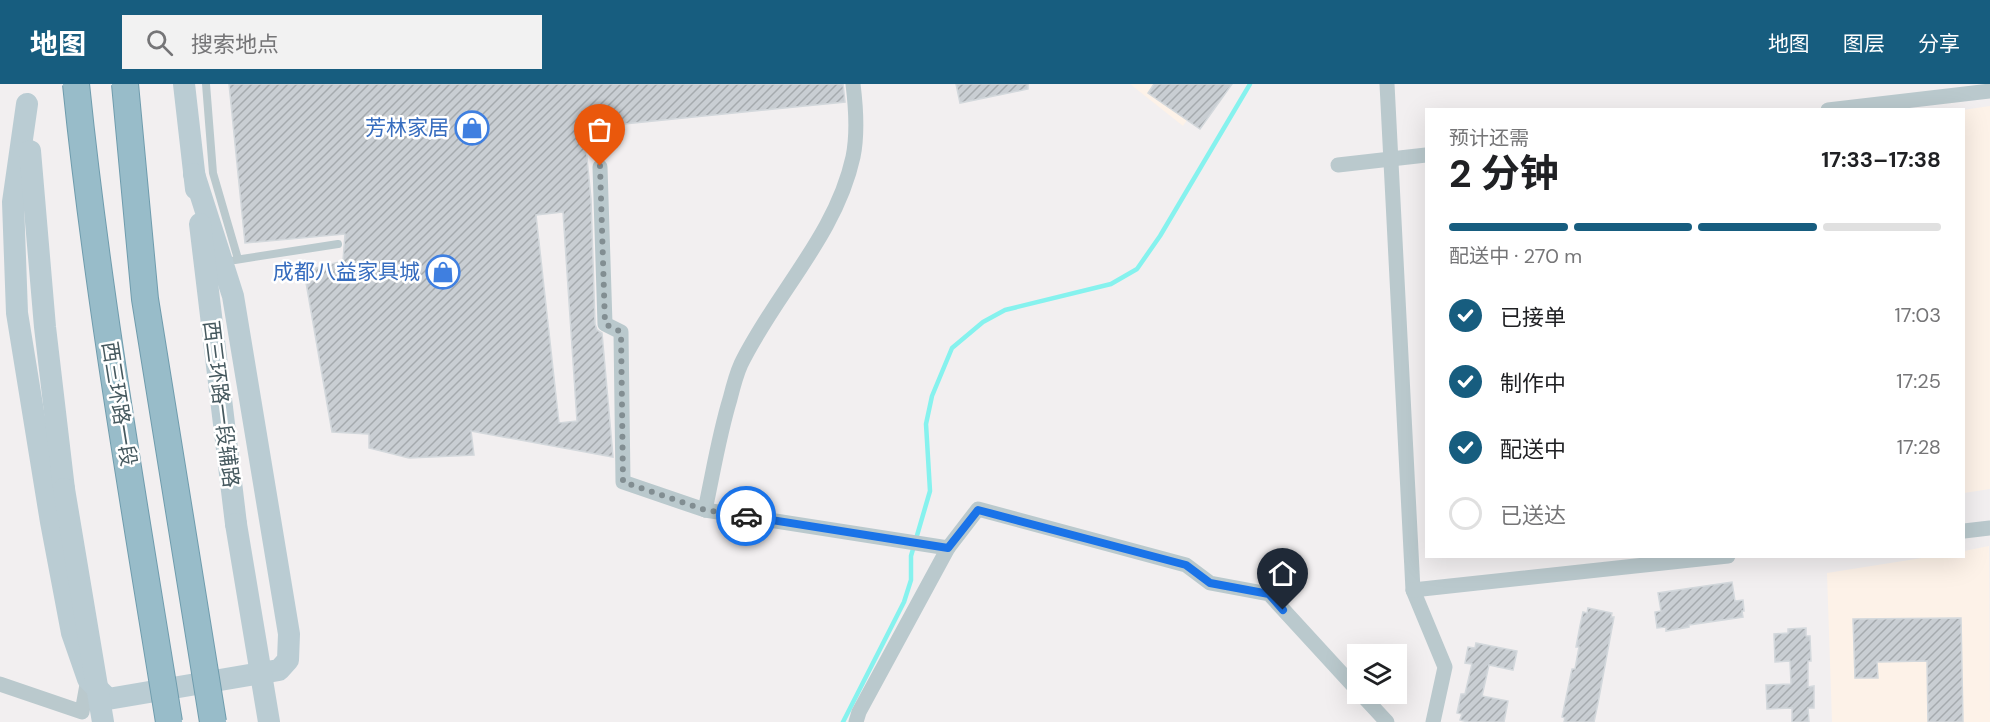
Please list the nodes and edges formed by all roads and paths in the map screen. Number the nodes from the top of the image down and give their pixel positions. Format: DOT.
graph roads {
  1 [pos="76,84"];
  2 [pos="125,84"];
  3 [pos="184,84"];
  4 [pos="206,84"];
  5 [pos="853,84"];
  6 [pos="1387,84"];
  7 [pos="1990,91"];
  8 [pos="26,94"];
  9 [pos="1845,108"];
  10 [pos="1425,155"];
  11 [pos="1391,159"];
  12 [pos="1338,165"];
  13 [pos="600,166"];
  14 [pos="194,174"];
  15 [pos="338,244"];
  16 [pos="230,261"];
  17 [pos="705,510"];
  18 [pos="1990,528"];
  19 [pos="1965,531"];
  20 [pos="948,548"];
  21 [pos="1709,558"];
  22 [pos="1413,590"];
  23 [pos="88,679"];
  24 [pos="1347,679"];
  25 [pos="0,684"];
  26 [pos="1370,704"];
  27 [pos="103,722"];
  28 [pos="169,722"];
  29 [pos="213,722"];
  30 [pos="269,722"];
  31 [pos="856,722"];
  32 [pos="1387,722"];
  33 [pos="1433,722"];
  1 -- 28 [label="highway, 西三环路一段, bridge"];
  2 -- 29 [label="highway, 西三环路一段, bridge"];
  3 -- 14 [label="main road, 西三环路一段辅路"];
  4 -- 16 [label="lane"];
  5 -- 17 [label="street"];
  6 -- 11 [label="street"];
  7 -- 9 [label="street"];
  8 -- 23 [label="main road"];
  8 -- 27 [label="main road, bridge"];
  10 -- 11 [label="street"];
  11 -- 12 [label="street"];
  11 -- 22 [label="street"];
  13 -- 17 [label="street"];
  14 -- 16 [label="main road"];
  14 -- 30 [label="main road, 西三环路一段辅路, bridge"];
  15 -- 16 [label="lane"];
  16 -- 23 [label="main road"];
  17 -- 20 [label="street"];
  18 -- 19 [label="street"];
  20 -- 24 [label="street"];
  20 -- 31 [label="street"];
  21 -- 22 [label="street"];
  22 -- 33 [label="street"];
  23 -- 25 [label="street"];
  26 -- 32 [label="street"];
}
